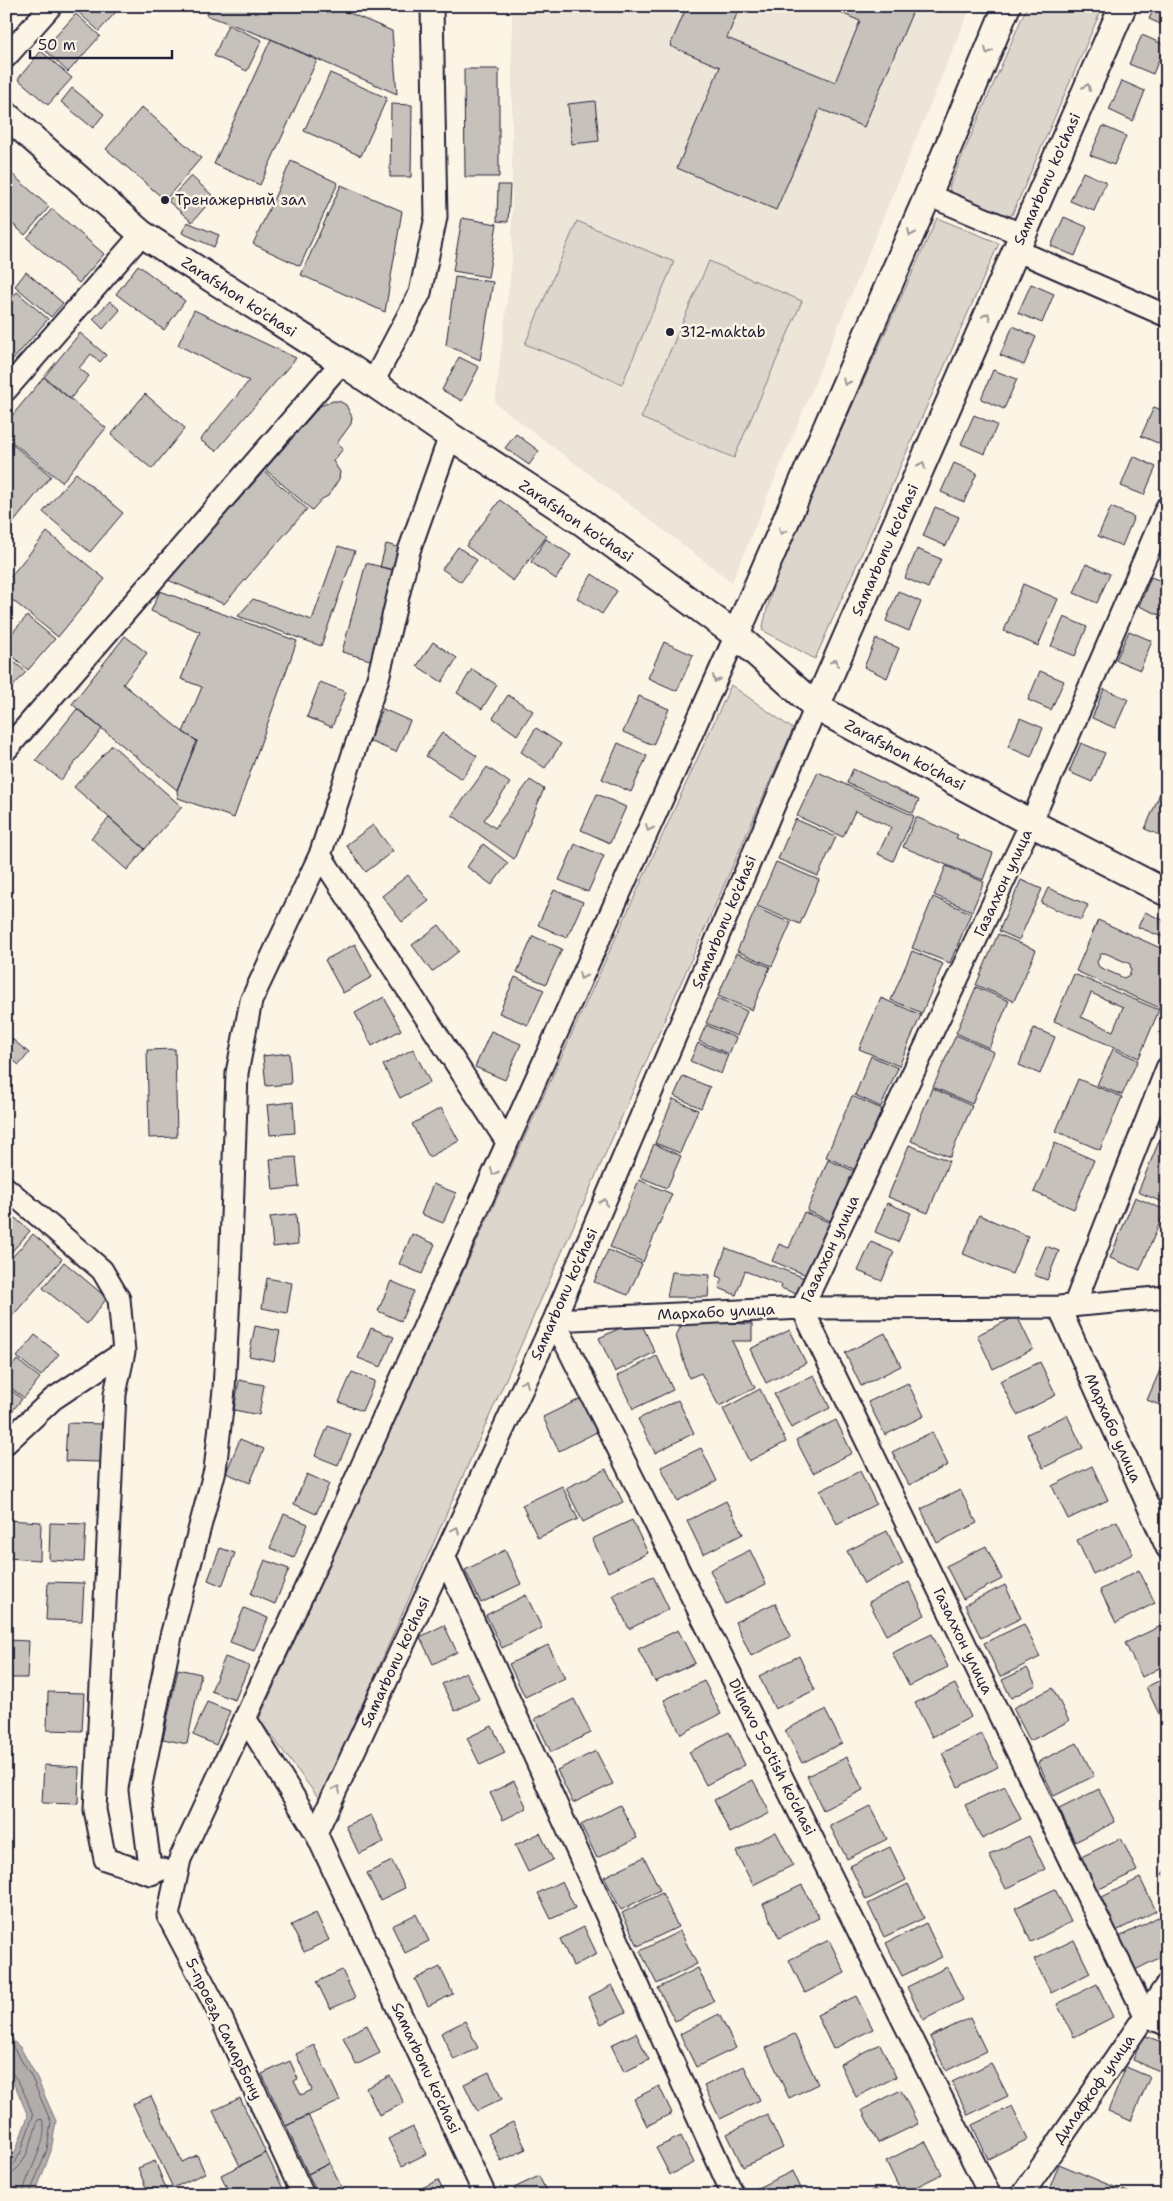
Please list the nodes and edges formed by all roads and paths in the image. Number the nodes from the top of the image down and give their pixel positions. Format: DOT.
graph roads {
  1 [pos="51,6"];
  2 [pos="432,6"];
  3 [pos="1007,6"];
  4 [pos="1122,6"];
  5 [pos="6,57"];
  6 [pos="6,115"];
  7 [pos="928,195"];
  8 [pos="142,234"];
  9 [pos="1020,243"];
  10 [pos="1167,316"];
  11 [pos="342,362"];
  12 [pos="373,382"];
  13 [pos="6,390"];
  14 [pos="450,436"];
  15 [pos="1167,507"];
  16 [pos="736,635"];
  17 [pos="816,707"];
  18 [pos="6,750"];
  19 [pos="1031,823"];
  20 [pos="320,855"];
  21 [pos="1167,893"];
  22 [pos="1167,1068"];
  23 [pos="507,1142"];
  24 [pos="6,1188"];
  25 [pos="1167,1297"];
  26 [pos="1067,1306"];
  27 [pos="802,1308"];
  28 [pos="554,1320"];
  29 [pos="124,1352"];
  30 [pos="6,1443"];
  31 [pos="1165,1538"];
  32 [pos="444,1556"];
  33 [pos="245,1718"];
  34 [pos="316,1833"];
  35 [pos="180,1859"];
  36 [pos="151,1874"];
  37 [pos="1167,1984"];
  38 [pos="1145,2015"];
  39 [pos="1167,2025"];
  40 [pos="1031,2192"];
  41 [pos="303,2195"];
  42 [pos="485,2195"];
  43 [pos="733,2195"];
  44 [pos="990,2195"];
  1 -- 5 [label="street"];
  2 -- 12 [label="street"];
  3 -- 7 [label="street, one-way"];
  9 -- 4 [label="street, Samarbonu ko'chasi, one-way"];
  6 -- 8 [label="street, Zarafshon ko'chasi"];
  7 -- 9 [label="street"];
  7 -- 16 [label="street, one-way"];
  8 -- 11 [label="street, Zarafshon ko'chasi"];
  8 -- 13 [label="street"];
  9 -- 10 [label="street"];
  17 -- 9 [label="street, Samarbonu ko'chasi, one-way"];
  11 -- 12 [label="street, Zarafshon ko'chasi"];
  11 -- 18 [label="street"];
  12 -- 14 [label="street, Zarafshon ko'chasi"];
  14 -- 16 [label="street, Zarafshon ko'chasi"];
  14 -- 20 [label="street"];
  15 -- 19 [label="street, Газалхон улица"];
  16 -- 17 [label="street, Zarafshon ko'chasi"];
  16 -- 23 [label="street, one-way"];
  17 -- 19 [label="street, Zarafshon ko'chasi"];
  28 -- 17 [label="street, Samarbonu ko'chasi, one-way"];
  19 -- 21 [label="street, Zarafshon ko'chasi"];
  19 -- 27 [label="street, Газалхон улица"];
  20 -- 23 [label="street"];
  20 -- 36 [label="street"];
  22 -- 26 [label="street"];
  23 -- 33 [label="street, one-way"];
  24 -- 29 [label="street"];
  25 -- 26 [label="street, Мархабо улица"];
  26 -- 27 [label="street, Мархабо улица"];
  26 -- 31 [label="street, Мархабо улица"];
  27 -- 28 [label="street, Мархабо улица"];
  27 -- 38 [label="street, Газалхон улица"];
  32 -- 28 [label="street, Samarbonu ko'chasi, one-way"];
  28 -- 44 [label="street, Dilnavo 5-o'tish ko'chasi"];
  29 -- 30 [label="street"];
  29 -- 36 [label="street"];
  34 -- 32 [label="street, Samarbonu ko'chasi, one-way"];
  32 -- 43 [label="street"];
  33 -- 34 [label="street, Samarbonu ko'chasi"];
  33 -- 35 [label="street"];
  34 -- 42 [label="street, Samarbonu ko'chasi"];
  35 -- 36 [label="street"];
  35 -- 41 [label="street, 5-проезд СамарБону"];
  37 -- 38 [label="street, Дилафкоф улица"];
  38 -- 39 [label="street"];
  38 -- 40 [label="street, Дилафкоф улица"];
}
